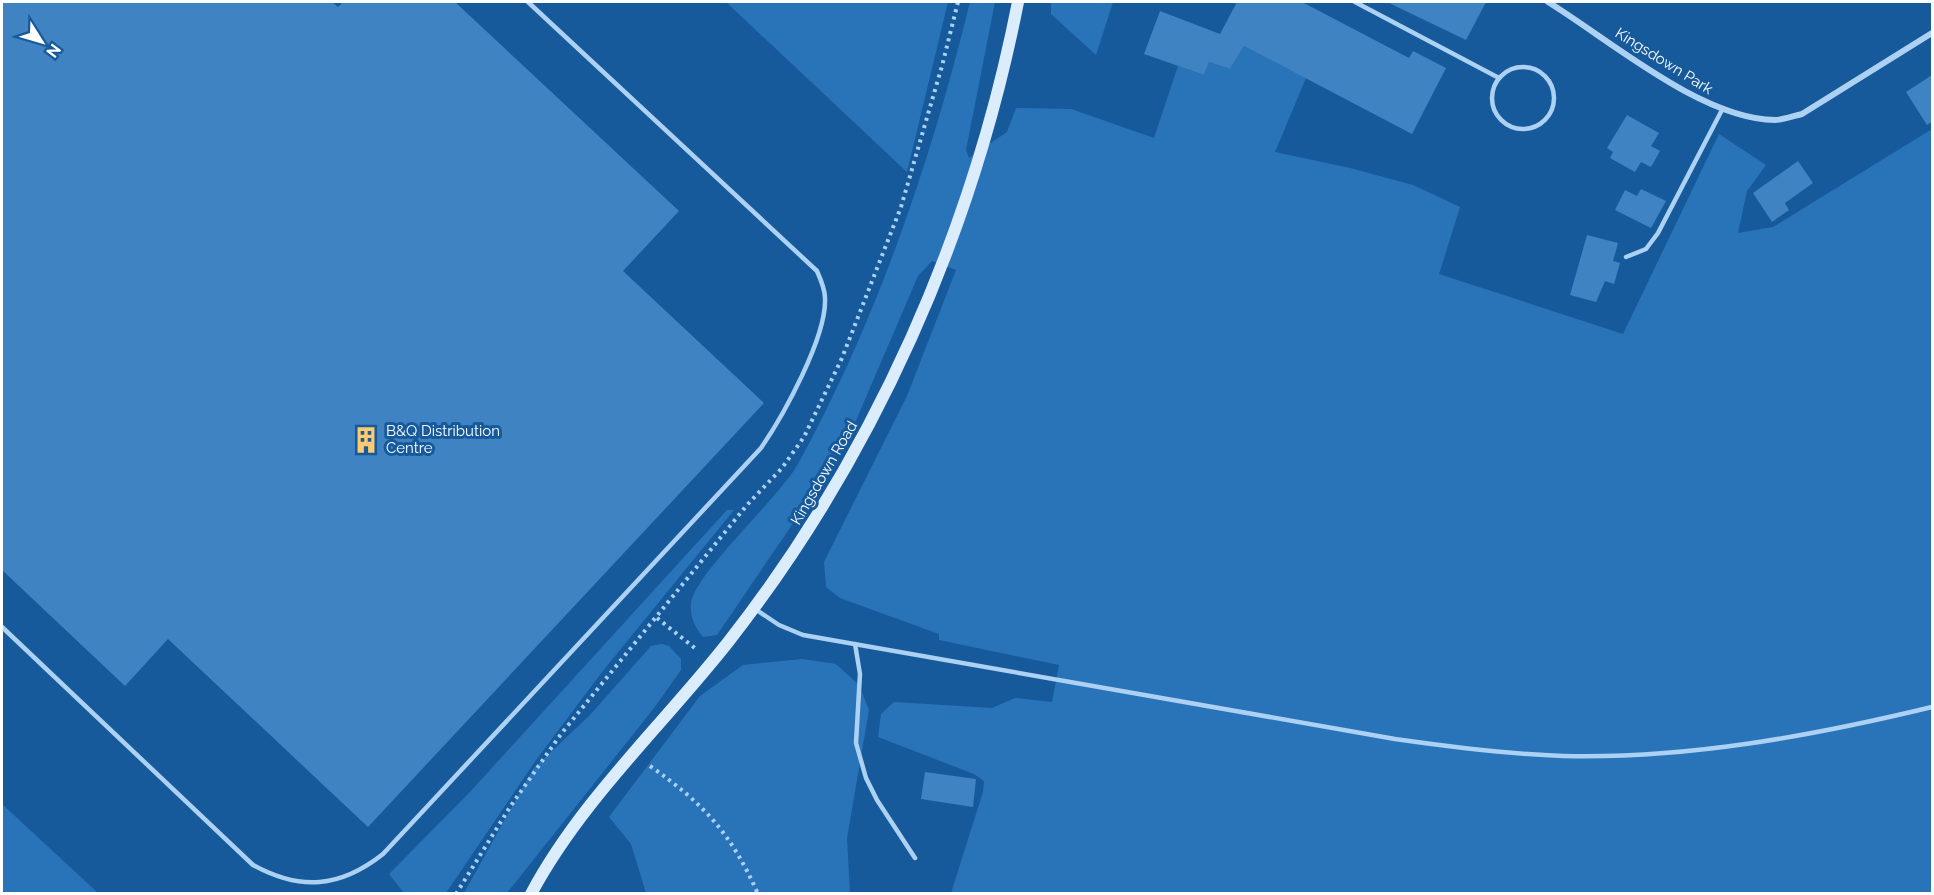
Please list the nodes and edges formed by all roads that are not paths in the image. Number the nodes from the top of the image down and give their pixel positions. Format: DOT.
graph roads {
  1 [pos="528,2"];
  2 [pos="1018,2"];
  3 [pos="1355,2"];
  4 [pos="1548,2"];
  5 [pos="1932,33"];
  6 [pos="1499,78"];
  7 [pos="1723,108"];
  8 [pos="1626,257"];
  9 [pos="753,608"];
  10 [pos="2,627"];
  11 [pos="855,644"];
  12 [pos="1932,707"];
  13 [pos="915,858"];
  14 [pos="531,894"];
  1 -- 10 [label="lane"];
  2 -- 9 [label="main road, Kingsdown Road"];
  3 -- 6 [label="lane"];
  4 -- 7 [label="street, Kingsdown Park"];
  5 -- 7 [label="street, Kingsdown Park"];
  6 -- 6 [label="lane"];
  7 -- 8 [label="lane"];
  9 -- 11 [label="lane"];
  9 -- 14 [label="main road, Kingsdown Road"];
  11 -- 12 [label="lane"];
  11 -- 13 [label="lane"];
}
